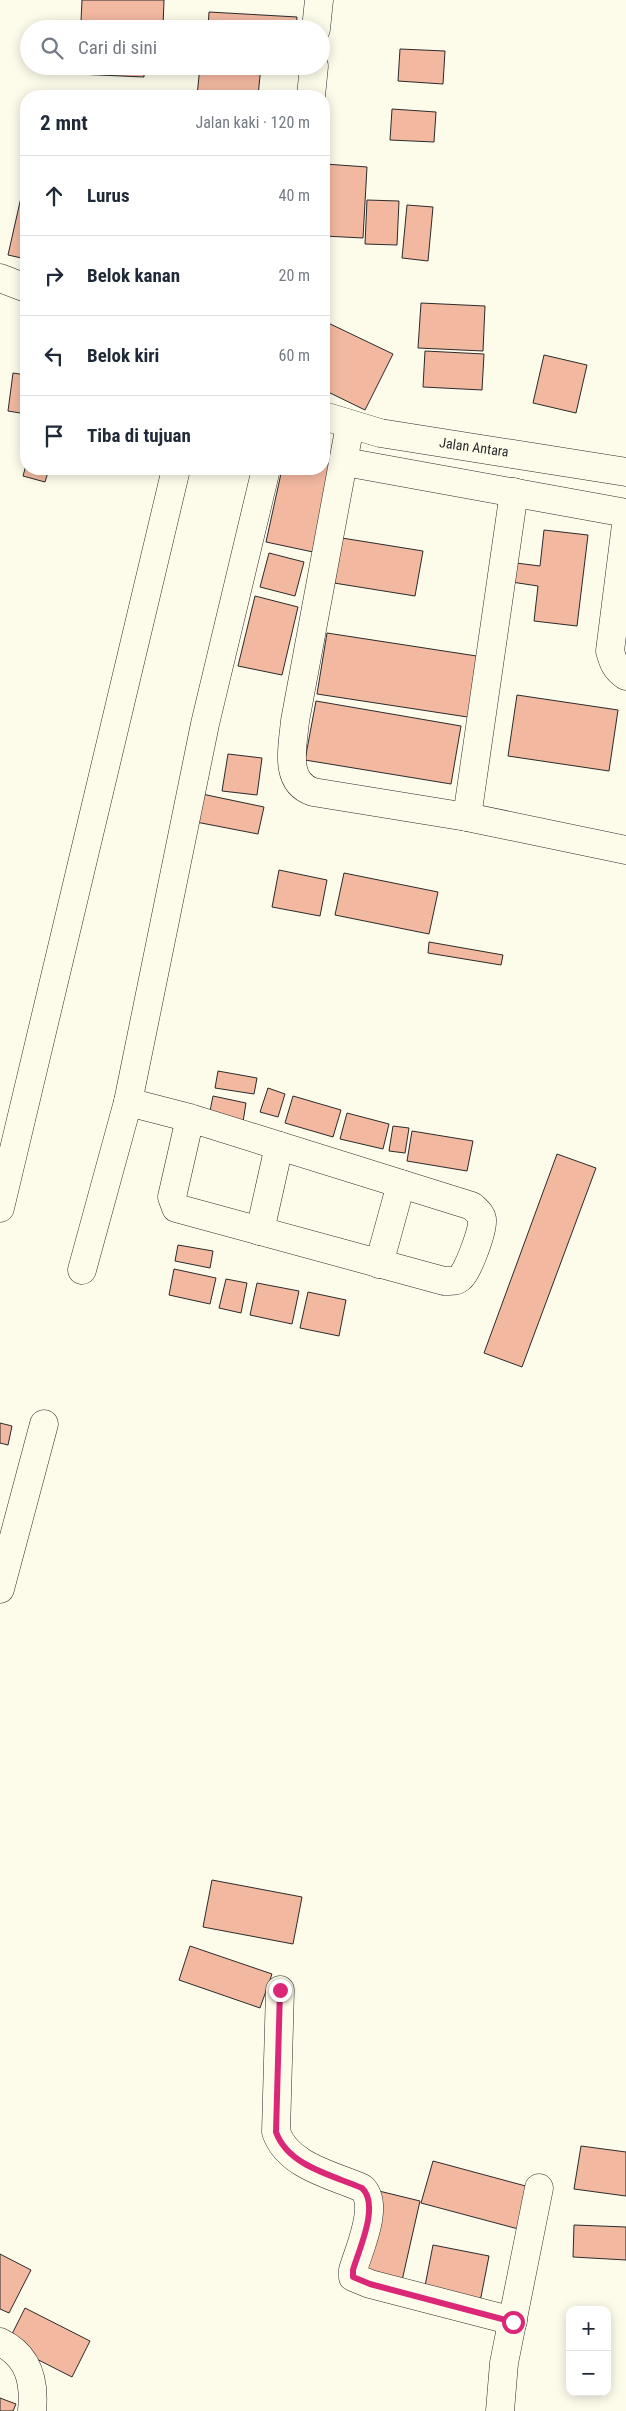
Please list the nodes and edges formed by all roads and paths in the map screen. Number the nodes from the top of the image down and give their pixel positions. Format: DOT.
graph roads {
  1 [pos="319,0"];
  2 [pos="317,20"];
  3 [pos="313,75"];
  4 [pos="312,90"];
  5 [pos="0,278"];
  6 [pos="20,286"];
  7 [pos="330,418"];
  8 [pos="350,425"];
  9 [pos="345,462"];
  10 [pos="626,472"];
  11 [pos="175,475"];
  12 [pos="265,475"];
  13 [pos="514,492"];
  14 [pos="626,512"];
  15 [pos="626,525"];
  16 [pos="626,676"];
  17 [pos="467,817"];
  18 [pos="625,846"];
  19 [pos="128,1102"];
  20 [pos="190,1118"];
  21 [pos="279,1146"];
  22 [pos="401,1184"];
  23 [pos="0,1208"];
  24 [pos="260,1231"];
  25 [pos="379,1264"];
  26 [pos="82,1270"];
  27 [pos="44,1424"];
  28 [pos="0,1589"];
  29 [pos="280,1990"];
  30 [pos="539,2188"];
  31 [pos="513,2322"];
  32 [pos="0,2342"];
  33 [pos="32,2411"];
  34 [pos="500,2411"];
  1 -- 2 [label="street"];
  3 -- 4 [label="street"];
  5 -- 6 [label="street"];
  7 -- 8 [label="street, Jalan Antara"];
  8 -- 9 [label="street"];
  8 -- 10 [label="street, Jalan Antara"];
  9 -- 13 [label="street"];
  9 -- 17 [label="street"];
  11 -- 23 [label="street"];
  12 -- 19 [label="street"];
  13 -- 14 [label="street"];
  13 -- 17 [label="street"];
  15 -- 16 [label="street"];
  17 -- 18 [label="street"];
  19 -- 20 [label="street"];
  19 -- 26 [label="street"];
  20 -- 21 [label="street"];
  20 -- 24 [label="street"];
  21 -- 22 [label="street"];
  21 -- 24 [label="street"];
  22 -- 25 [label="street"];
  22 -- 25 [label="street"];
  24 -- 25 [label="street"];
  27 -- 28 [label="street"];
  29 -- 31 [label="street"];
  30 -- 31 [label="street"];
  31 -- 34 [label="street"];
  32 -- 33 [label="street"];
}
